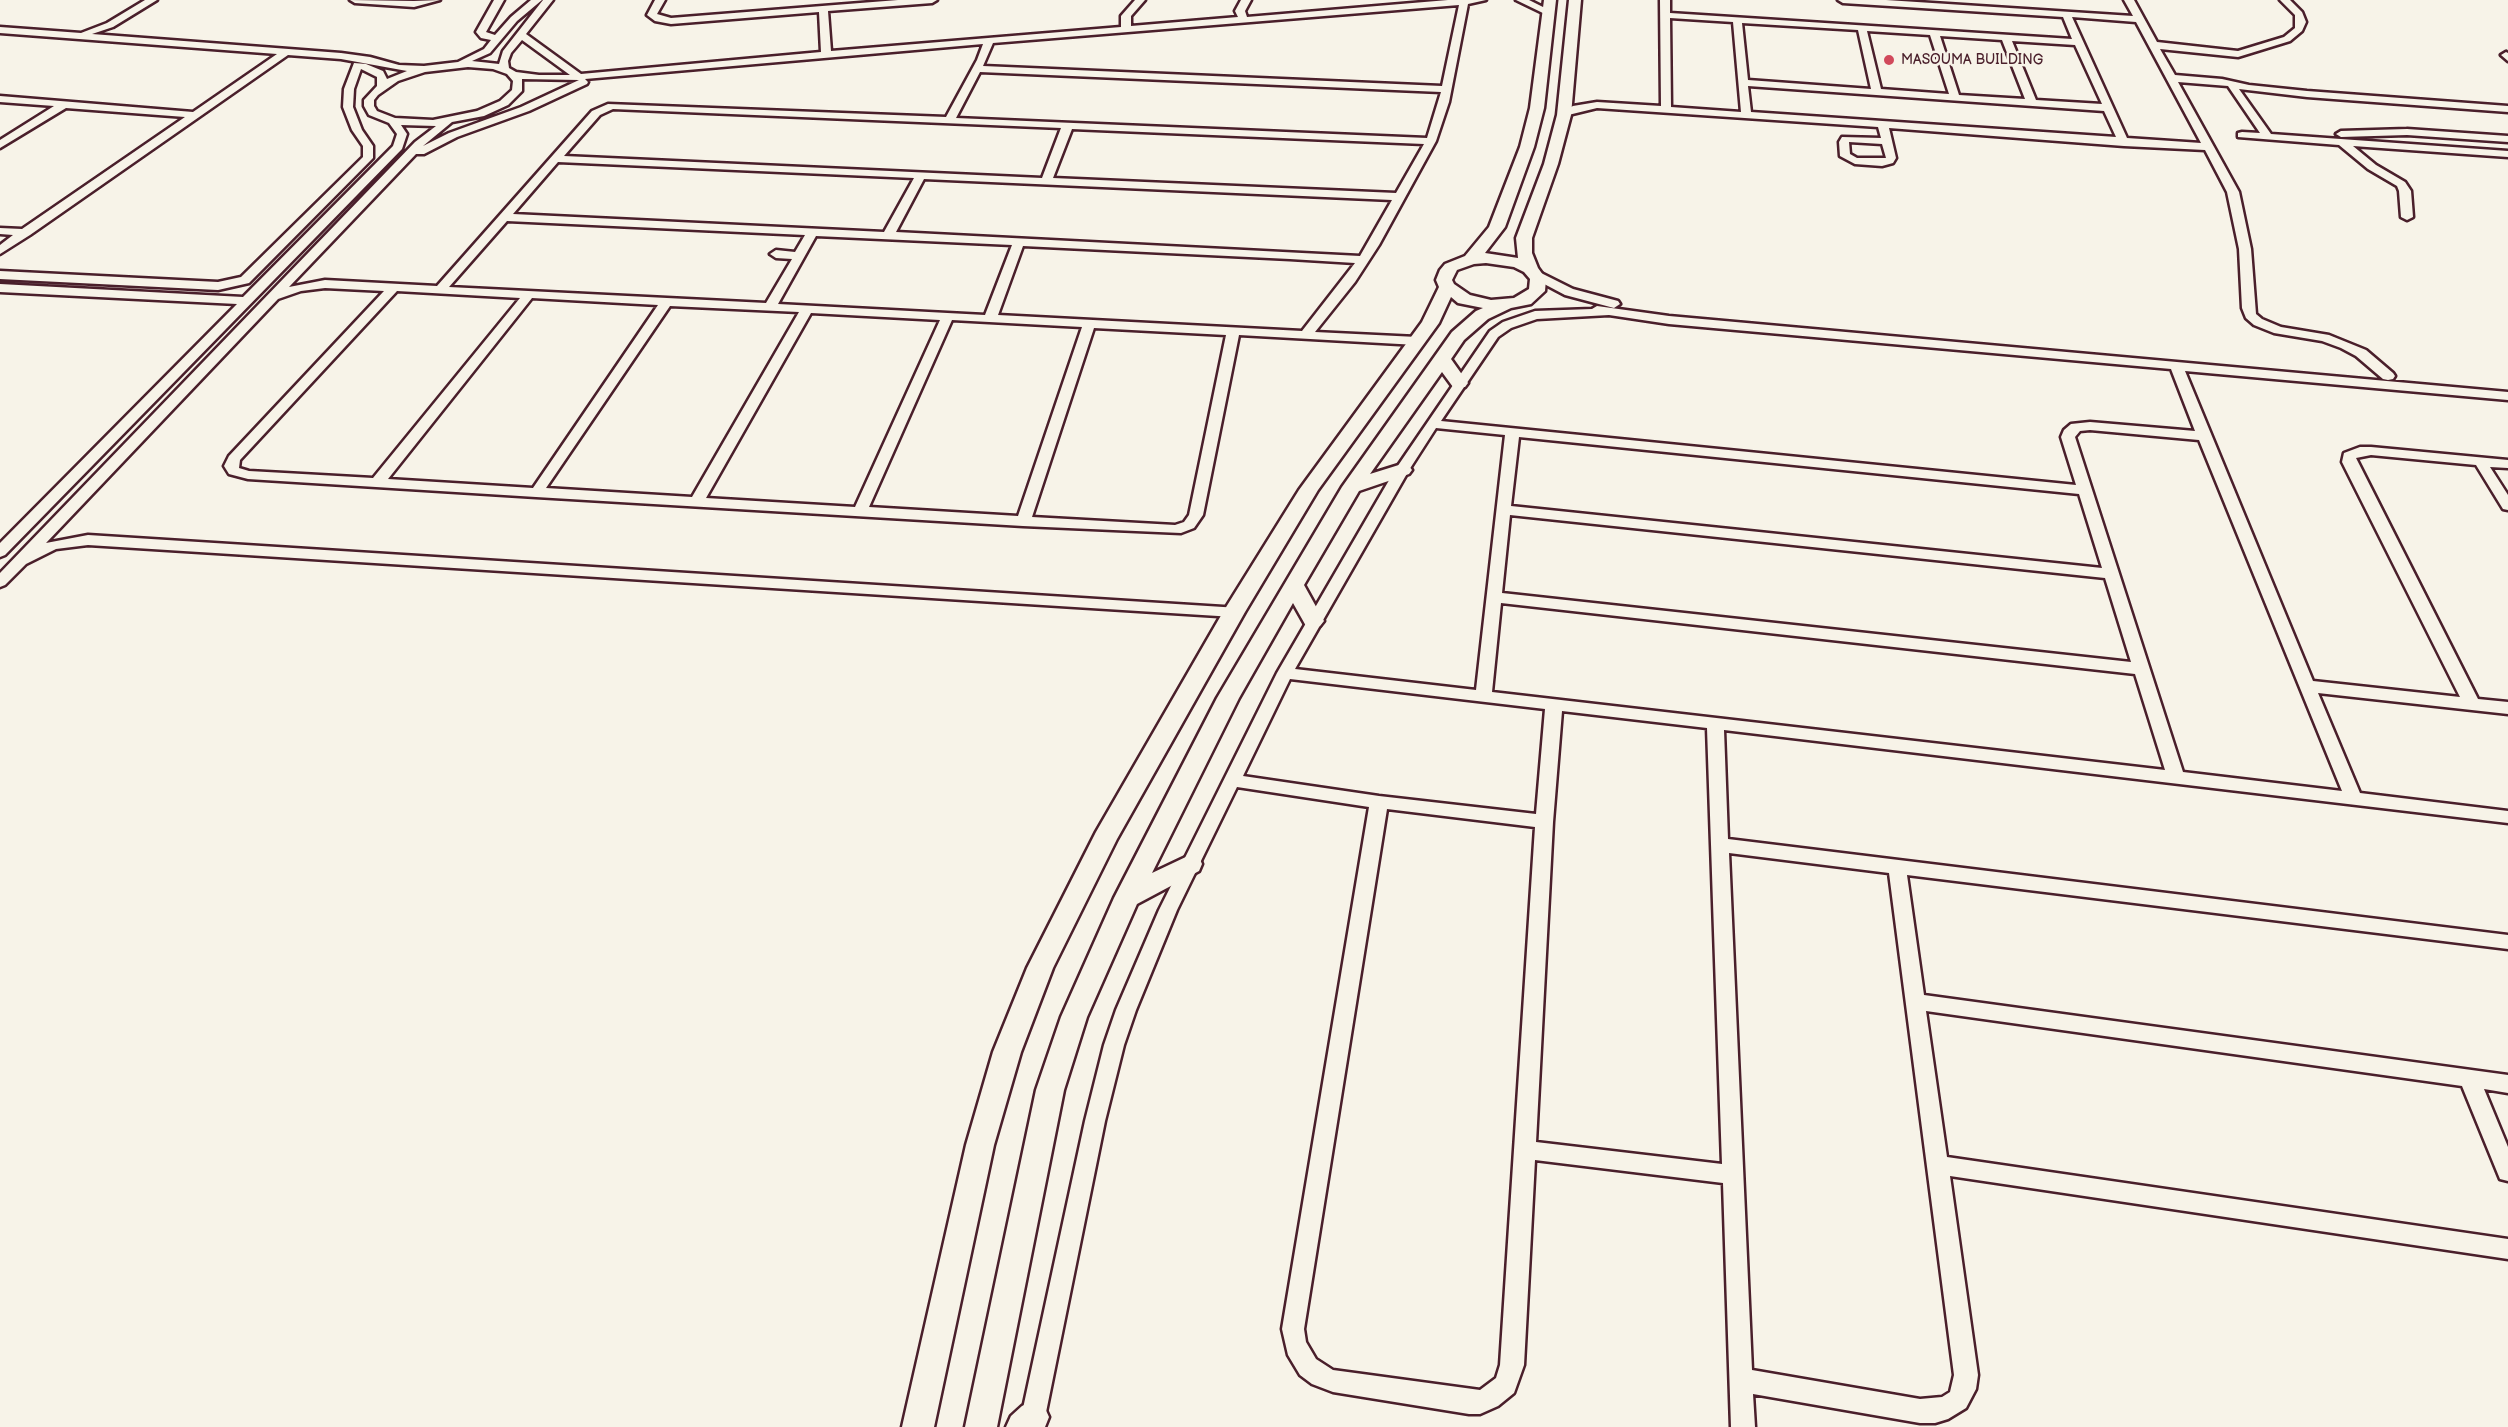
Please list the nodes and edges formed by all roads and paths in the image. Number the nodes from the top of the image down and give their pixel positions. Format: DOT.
graph roads {
  1 [pos="152,0"];
  2 [pos="165,0"];
  3 [pos="355,0"];
  4 [pos="435,0"];
  5 [pos="548,0"];
  6 [pos="660,0"];
  7 [pos="932,0"];
  8 [pos="1140,0"];
  9 [pos="1246,0"];
  10 [pos="1481,0"];
  11 [pos="1521,0"];
  12 [pos="1575,0"];
  13 [pos="1665,0"];
  14 [pos="1843,0"];
  15 [pos="2129,0"];
  16 [pos="2285,0"];
  17 [pos="1464,1"];
  18 [pos="1440,2"];
  19 [pos="497,3"];
  20 [pos="534,3"];
  21 [pos="1549,6"];
  22 [pos="823,9"];
  23 [pos="2066,14"];
  24 [pos="1665,15"];
  25 [pos="2139,19"];
  26 [pos="1244,20"];
  27 [pos="1737,20"];
  28 [pos="114,22"];
  29 [pos="126,24"];
  30 [pos="1862,28"];
  31 [pos="1126,29"];
  32 [pos="0,30"];
  33 [pos="1934,33"];
  34 [pos="520,34"];
  35 [pos="73,35"];
  36 [pos="0,36"];
  37 [pos="2006,38"];
  38 [pos="118,39"];
  39 [pos="498,39"];
  40 [pos="989,41"];
  41 [pos="2079,42"];
  42 [pos="2154,45"];
  43 [pos="282,55"];
  44 [pos="826,56"];
  45 [pos="454,64"];
  46 [pos="357,65"];
  47 [pos="424,69"];
  48 [pos="504,69"];
  49 [pos="977,69"];
  50 [pos="514,75"];
  51 [pos="2171,78"];
  52 [pos="581,79"];
  53 [pos="1743,83"];
  54 [pos="2231,84"];
  55 [pos="382,86"];
  56 [pos="1447,89"];
  57 [pos="1566,90"];
  58 [pos="1877,92"];
  59 [pos="512,96"];
  60 [pos="1955,97"];
  61 [pos="0,99"];
  62 [pos="2032,103"];
  63 [pos="65,104"];
  64 [pos="1597,105"];
  65 [pos="2109,108"];
  66 [pos="1666,109"];
  67 [pos="2508,109"];
  68 [pos="195,115"];
  69 [pos="1564,115"];
  70 [pos="1746,115"];
  71 [pos="950,119"];
  72 [pos="393,121"];
  73 [pos="448,122"];
  74 [pos="1068,125"];
  75 [pos="1883,125"];
  76 [pos="2242,135"];
  77 [pos="2268,137"];
  78 [pos="2301,139"];
  79 [pos="2508,140"];
  80 [pos="1431,141"];
  81 [pos="1887,141"];
  82 [pos="2342,142"];
  83 [pos="2124,143"];
  84 [pos="0,145"];
  85 [pos="2209,147"];
  86 [pos="2508,154"];
  87 [pos="556,159"];
  88 [pos="403,161"];
  89 [pos="921,175"];
  90 [pos="1046,181"];
  91 [pos="1400,197"];
  92 [pos="504,216"];
  93 [pos="2407,217"];
  94 [pos="0,231"];
  95 [pos="813,231"];
  96 [pos="26,232"];
  97 [pos="889,234"];
  98 [pos="1019,241"];
  99 [pos="0,250"];
  100 [pos="776,254"];
  101 [pos="800,256"];
  102 [pos="1471,259"];
  103 [pos="1362,260"];
  104 [pos="300,270"];
  105 [pos="1532,272"];
  106 [pos="0,275"];
  107 [pos="325,284"];
  108 [pos="394,287"];
  109 [pos="1447,287"];
  110 [pos="0,288"];
  111 [pos="440,290"];
  112 [pos="530,294"];
  113 [pos="274,296"];
  114 [pos="246,301"];
  115 [pos="666,302"];
  116 [pos="1510,304"];
  117 [pos="771,306"];
  118 [pos="808,308"];
  119 [pos="1608,312"];
  120 [pos="947,316"];
  121 [pos="990,319"];
  122 [pos="1089,324"];
  123 [pos="1233,332"];
  124 [pos="1306,335"];
  125 [pos="1417,341"];
  126 [pos="1442,358"];
  127 [pos="2177,367"];
  128 [pos="2388,376"];
  129 [pos="1459,383"];
  130 [pos="2508,387"];
  131 [pos="2508,396"];
  132 [pos="1432,424"];
  133 [pos="1512,434"];
  134 [pos="2204,436"];
  135 [pos="2480,461"];
  136 [pos="2508,464"];
  137 [pos="1402,470"];
  138 [pos="377,483"];
  139 [pos="1352,487"];
  140 [pos="2085,490"];
  141 [pos="536,493"];
  142 [pos="696,502"];
  143 [pos="2508,506"];
  144 [pos="1504,510"];
  145 [pos="860,512"];
  146 [pos="61,516"];
  147 [pos="1023,522"];
  148 [pos="88,540"];
  149 [pos="0,552"];
  150 [pos="20,561"];
  151 [pos="2111,574"];
  152 [pos="0,582"];
  153 [pos="1293,584"];
  154 [pos="1494,597"];
  155 [pos="1234,612"];
  156 [pos="1313,621"];
  157 [pos="2142,669"];
  158 [pos="1285,673"];
  159 [pos="2308,686"];
  160 [pos="1483,698"];
  161 [pos="2472,704"];
  162 [pos="1554,706"];
  163 [pos="2508,708"];
  164 [pos="1715,725"];
  165 [pos="2176,778"];
  166 [pos="1231,780"];
  167 [pos="2354,799"];
  168 [pos="1379,802"];
  169 [pos="2508,817"];
  170 [pos="1544,822"];
  171 [pos="1720,844"];
  172 [pos="1190,864"];
  173 [pos="1897,867"];
  174 [pos="1127,897"];
  175 [pos="2508,942"];
  176 [pos="1916,1002"];
  177 [pos="2469,1078"];
  178 [pos="2508,1084"];
  179 [pos="1525,1150"];
  180 [pos="1937,1165"];
  181 [pos="2508,1172"];
  182 [pos="1732,1175"];
  183 [pos="2508,1249"];
  184 [pos="1741,1380"];
  185 [pos="1029,1424"];
  186 [pos="918,1427"];
  187 [pos="981,1427"];
  188 [pos="1743,1427"];
  1 -- 28 [label="street"];
  2 -- 29 [label="street"];
  3 -- 4 [label="street"];
  5 -- 34 [label="street"];
  6 -- 22 [label="street"];
  7 -- 22 [label="street"];
  8 -- 31 [label="street"];
  9 -- 26 [label="street"];
  10 -- 17 [label="street"];
  11 -- 21 [label="street"];
  12 -- 57 [label="street"];
  13 -- 24 [label="street"];
  14 -- 23 [label="street"];
  15 -- 25 [label="street"];
  16 -- 42 [label="street"];
  17 -- 18 [label="street"];
  17 -- 56 [label="street"];
  18 -- 26 [label="street"];
  19 -- 20 [label="street"];
  19 -- 39 [label="street"];
  20 -- 39 [label="street"];
  21 -- 102 [label="street"];
  22 -- 44 [label="street"];
  23 -- 25 [label="street"];
  23 -- 41 [label="street"];
  24 -- 27 [label="street"];
  24 -- 66 [label="street"];
  25 -- 42 [label="street"];
  26 -- 31 [label="street"];
  27 -- 30 [label="street"];
  27 -- 53 [label="street"];
  28 -- 29 [label="street"];
  28 -- 35 [label="street"];
  29 -- 38 [label="street"];
  30 -- 33 [label="street"];
  30 -- 58 [label="street"];
  31 -- 40 [label="street"];
  32 -- 35 [label="street"];
  33 -- 37 [label="street"];
  33 -- 60 [label="street"];
  34 -- 48 [label="street"];
  34 -- 52 [label="street"];
  35 -- 38 [label="street"];
  36 -- 43 [label="street"];
  37 -- 41 [label="street"];
  37 -- 62 [label="street"];
  38 -- 43 [label="street"];
  39 -- 45 [label="street"];
  40 -- 44 [label="street"];
  40 -- 49 [label="street"];
  41 -- 65 [label="street"];
  42 -- 51 [label="street"];
  43 -- 46 [label="street"];
  43 -- 47 [label="street"];
  43 -- 68 [label="street"];
  44 -- 52 [label="street"];
  45 -- 47 [label="street"];
  45 -- 48 [label="street"];
  46 -- 55 [label="street"];
  46 -- 106 [label="street"];
  47 -- 55 [label="street"];
  48 -- 50 [label="street"];
  49 -- 56 [label="street"];
  49 -- 71 [label="street"];
  50 -- 52 [label="street"];
  50 -- 59 [label="street"];
  51 -- 54 [label="street"];
  51 -- 85 [label="street"];
  52 -- 59 [label="street"];
  52 -- 88 [label="street"];
  53 -- 58 [label="street"];
  53 -- 70 [label="street"];
  54 -- 67 [label="street"];
  54 -- 77 [label="street"];
  55 -- 72 [label="street"];
  56 -- 80 [label="street"];
  57 -- 64 [label="street"];
  57 -- 69 [label="street"];
  58 -- 60 [label="street"];
  59 -- 73 [label="street"];
  60 -- 62 [label="street"];
  61 -- 63 [label="street"];
  62 -- 65 [label="street"];
  63 -- 68 [label="street"];
  63 -- 84 [label="street"];
  64 -- 66 [label="street"];
  64 -- 69 [label="street"];
  65 -- 83 [label="street"];
  66 -- 70 [label="street"];
  68 -- 96 [label="street"];
  69 -- 105 [label="street"];
  70 -- 75 [label="street"];
  71 -- 74 [label="street"];
  71 -- 87 [label="street"];
  72 -- 73 [label="street"];
  72 -- 114 [label="street"];
  73 -- 88 [label="street"];
  74 -- 80 [label="street"];
  74 -- 90 [label="street"];
  75 -- 81 [label="street"];
  75 -- 83 [label="street"];
  76 -- 77 [label="street"];
  77 -- 78 [label="street"];
  78 -- 79 [label="street"];
  78 -- 82 [label="street"];
  80 -- 91 [label="street"];
  82 -- 86 [label="street"];
  82 -- 93 [label="street"];
  83 -- 85 [label="street"];
  85 -- 128 [label="street"];
  87 -- 89 [label="street"];
  87 -- 92 [label="street"];
  88 -- 104 [label="street"];
  89 -- 90 [label="street"];
  89 -- 97 [label="street"];
  90 -- 91 [label="street"];
  91 -- 103 [label="street"];
  92 -- 95 [label="street"];
  92 -- 111 [label="street"];
  94 -- 96 [label="street"];
  95 -- 97 [label="street"];
  95 -- 101 [label="street"];
  96 -- 99 [label="street"];
  97 -- 98 [label="street"];
  98 -- 103 [label="street"];
  98 -- 121 [label="street"];
  100 -- 101 [label="street"];
  101 -- 117 [label="street"];
  102 -- 105 [label="street"];
  102 -- 109 [label="street"];
  103 -- 124 [label="street"];
  104 -- 107 [label="street"];
  104 -- 113 [label="street"];
  105 -- 116 [label="street"];
  105 -- 128 [label="street"];
  107 -- 108 [label="street"];
  107 -- 113 [label="street"];
  108 -- 111 [label="street"];
  108 -- 138 [label="street"];
  109 -- 116 [label="street"];
  109 -- 125 [label="street"];
  110 -- 114 [label="street"];
  111 -- 112 [label="street"];
  112 -- 115 [label="street"];
  112 -- 138 [label="street"];
  113 -- 146 [label="street"];
  114 -- 149 [label="street"];
  115 -- 117 [label="street"];
  115 -- 141 [label="street"];
  116 -- 119 [label="street"];
  116 -- 126 [label="street"];
  117 -- 118 [label="street"];
  118 -- 120 [label="street"];
  118 -- 142 [label="street"];
  119 -- 127 [label="street"];
  119 -- 129 [label="street"];
  120 -- 121 [label="street"];
  120 -- 145 [label="street"];
  121 -- 122 [label="street"];
  122 -- 123 [label="street"];
  122 -- 147 [label="street"];
  123 -- 124 [label="street"];
  123 -- 147 [label="street"];
  124 -- 125 [label="street"];
  125 -- 155 [label="street"];
  126 -- 129 [label="street"];
  126 -- 139 [label="street"];
  127 -- 131 [label="street"];
  127 -- 134 [label="street"];
  128 -- 130 [label="street"];
  129 -- 132 [label="street"];
  132 -- 133 [label="street"];
  132 -- 137 [label="street"];
  133 -- 140 [label="street"];
  133 -- 144 [label="street"];
  134 -- 140 [label="street"];
  134 -- 159 [label="street"];
  135 -- 136 [label="street"];
  135 -- 143 [label="street"];
  135 -- 161 [label="street"];
  137 -- 139 [label="street"];
  137 -- 156 [label="street"];
  138 -- 141 [label="street"];
  139 -- 153 [label="street"];
  140 -- 151 [label="street"];
  141 -- 142 [label="street"];
  142 -- 145 [label="street"];
  144 -- 151 [label="street"];
  144 -- 154 [label="street"];
  145 -- 147 [label="street"];
  146 -- 148 [label="street"];
  146 -- 150 [label="street"];
  148 -- 150 [label="street"];
  148 -- 155 [label="street"];
  150 -- 152 [label="street"];
  151 -- 157 [label="street"];
  153 -- 156 [label="street"];
  153 -- 174 [label="street"];
  154 -- 157 [label="street"];
  154 -- 160 [label="street"];
  155 -- 186 [label="street"];
  156 -- 158 [label="street"];
  157 -- 165 [label="street"];
  158 -- 160 [label="street"];
  158 -- 166 [label="street"];
  159 -- 161 [label="street"];
  159 -- 167 [label="street"];
  160 -- 162 [label="street"];
  161 -- 163 [label="street"];
  162 -- 164 [label="street"];
  162 -- 170 [label="street"];
  164 -- 165 [label="street"];
  164 -- 171 [label="street"];
  165 -- 167 [label="street"];
  166 -- 168 [label="street"];
  166 -- 172 [label="street"];
  167 -- 169 [label="street"];
  168 -- 170 [label="street"];
  168 -- 179 [label="street"];
  170 -- 179 [label="street"];
  171 -- 173 [label="street"];
  171 -- 182 [label="street"];
  172 -- 174 [label="street"];
  172 -- 185 [label="street"];
  173 -- 175 [label="street"];
  173 -- 176 [label="street"];
  174 -- 187 [label="street"];
  176 -- 177 [label="street"];
  176 -- 180 [label="street"];
  177 -- 178 [label="street"];
  177 -- 181 [label="street"];
  179 -- 182 [label="street"];
  180 -- 183 [label="street"];
  180 -- 184 [label="street"];
  182 -- 184 [label="street"];
  184 -- 188 [label="street"];
}
